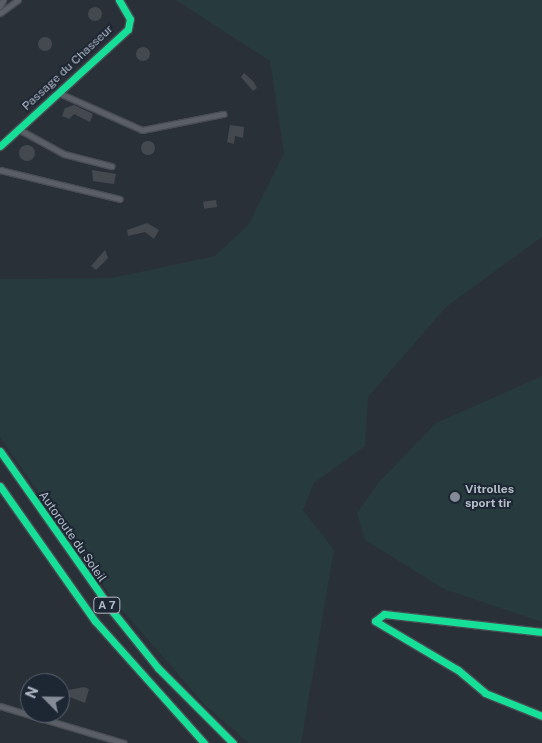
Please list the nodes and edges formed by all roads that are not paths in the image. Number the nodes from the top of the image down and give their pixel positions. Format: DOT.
graph roads {
  1 [pos="3,0"];
  2 [pos="18,0"];
  3 [pos="119,0"];
  4 [pos="0,6"];
  5 [pos="0,13"];
  6 [pos="59,93"];
  7 [pos="223,114"];
  8 [pos="20,130"];
  9 [pos="0,146"];
  10 [pos="111,166"];
  11 [pos="0,170"];
  12 [pos="120,198"];
  13 [pos="0,451"];
  14 [pos="0,486"];
  15 [pos="542,632"];
  16 [pos="0,706"];
  17 [pos="542,716"];
  18 [pos="124,743"];
  19 [pos="204,743"];
  20 [pos="233,743"];
  1 -- 4 [label="street"];
  2 -- 5 [label="street"];
  3 -- 6 [label="main road, Passage du Chasseur"];
  6 -- 7 [label="street"];
  6 -- 8 [label="main road, Passage du Chasseur"];
  8 -- 9 [label="main road, Passage du Chasseur"];
  8 -- 10 [label="street"];
  11 -- 12 [label="street"];
  13 -- 20 [label="main road, Autoroute du Soleil / A 7"];
  14 -- 19 [label="main road, A 7"];
  15 -- 17 [label="main road"];
  16 -- 18 [label="street"];
}
